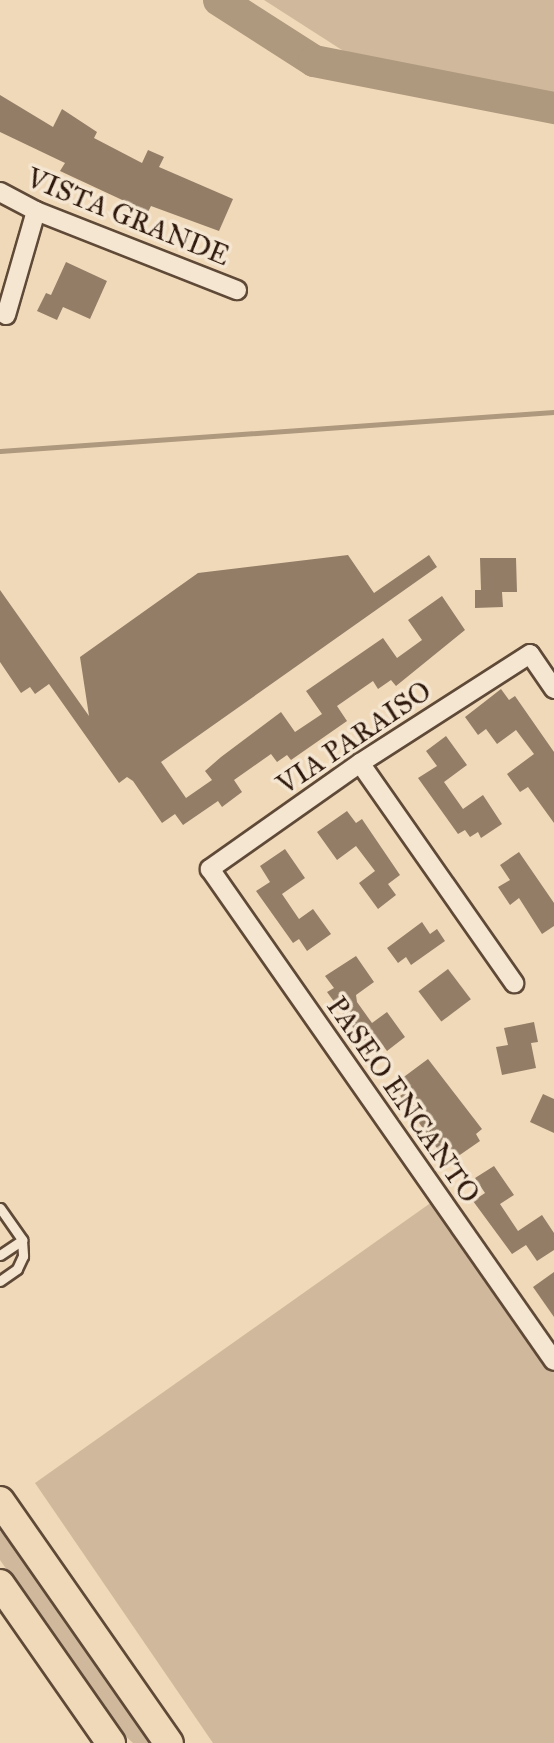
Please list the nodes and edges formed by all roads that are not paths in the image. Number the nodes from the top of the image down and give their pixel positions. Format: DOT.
graph roads {
  1 [pos="0,192"];
  2 [pos="36,211"];
  3 [pos="237,290"];
  4 [pos="6,314"];
  5 [pos="554,689"];
  6 [pos="360,763"];
  7 [pos="209,869"];
  8 [pos="514,983"];
  9 [pos="0,1208"];
  10 [pos="22,1240"];
  11 [pos="0,1255"];
  12 [pos="0,1281"];
  13 [pos="554,1361"];
  14 [pos="0,1502"];
  15 [pos="0,1584"];
  16 [pos="110,1739"];
  17 [pos="169,1743"];
  1 -- 2 [label="street, VISTA GRANDE"];
  2 -- 3 [label="street, VISTA GRANDE"];
  2 -- 4 [label="street"];
  5 -- 6 [label="street, VIA PARAISO"];
  6 -- 7 [label="street, VIA PARAISO"];
  6 -- 8 [label="street"];
  7 -- 13 [label="street, PASEO ENCANTO"];
  9 -- 10 [label="lane"];
  10 -- 11 [label="lane"];
  10 -- 12 [label="lane"];
  14 -- 17 [label="main road"];
  15 -- 16 [label="main road"];
}
